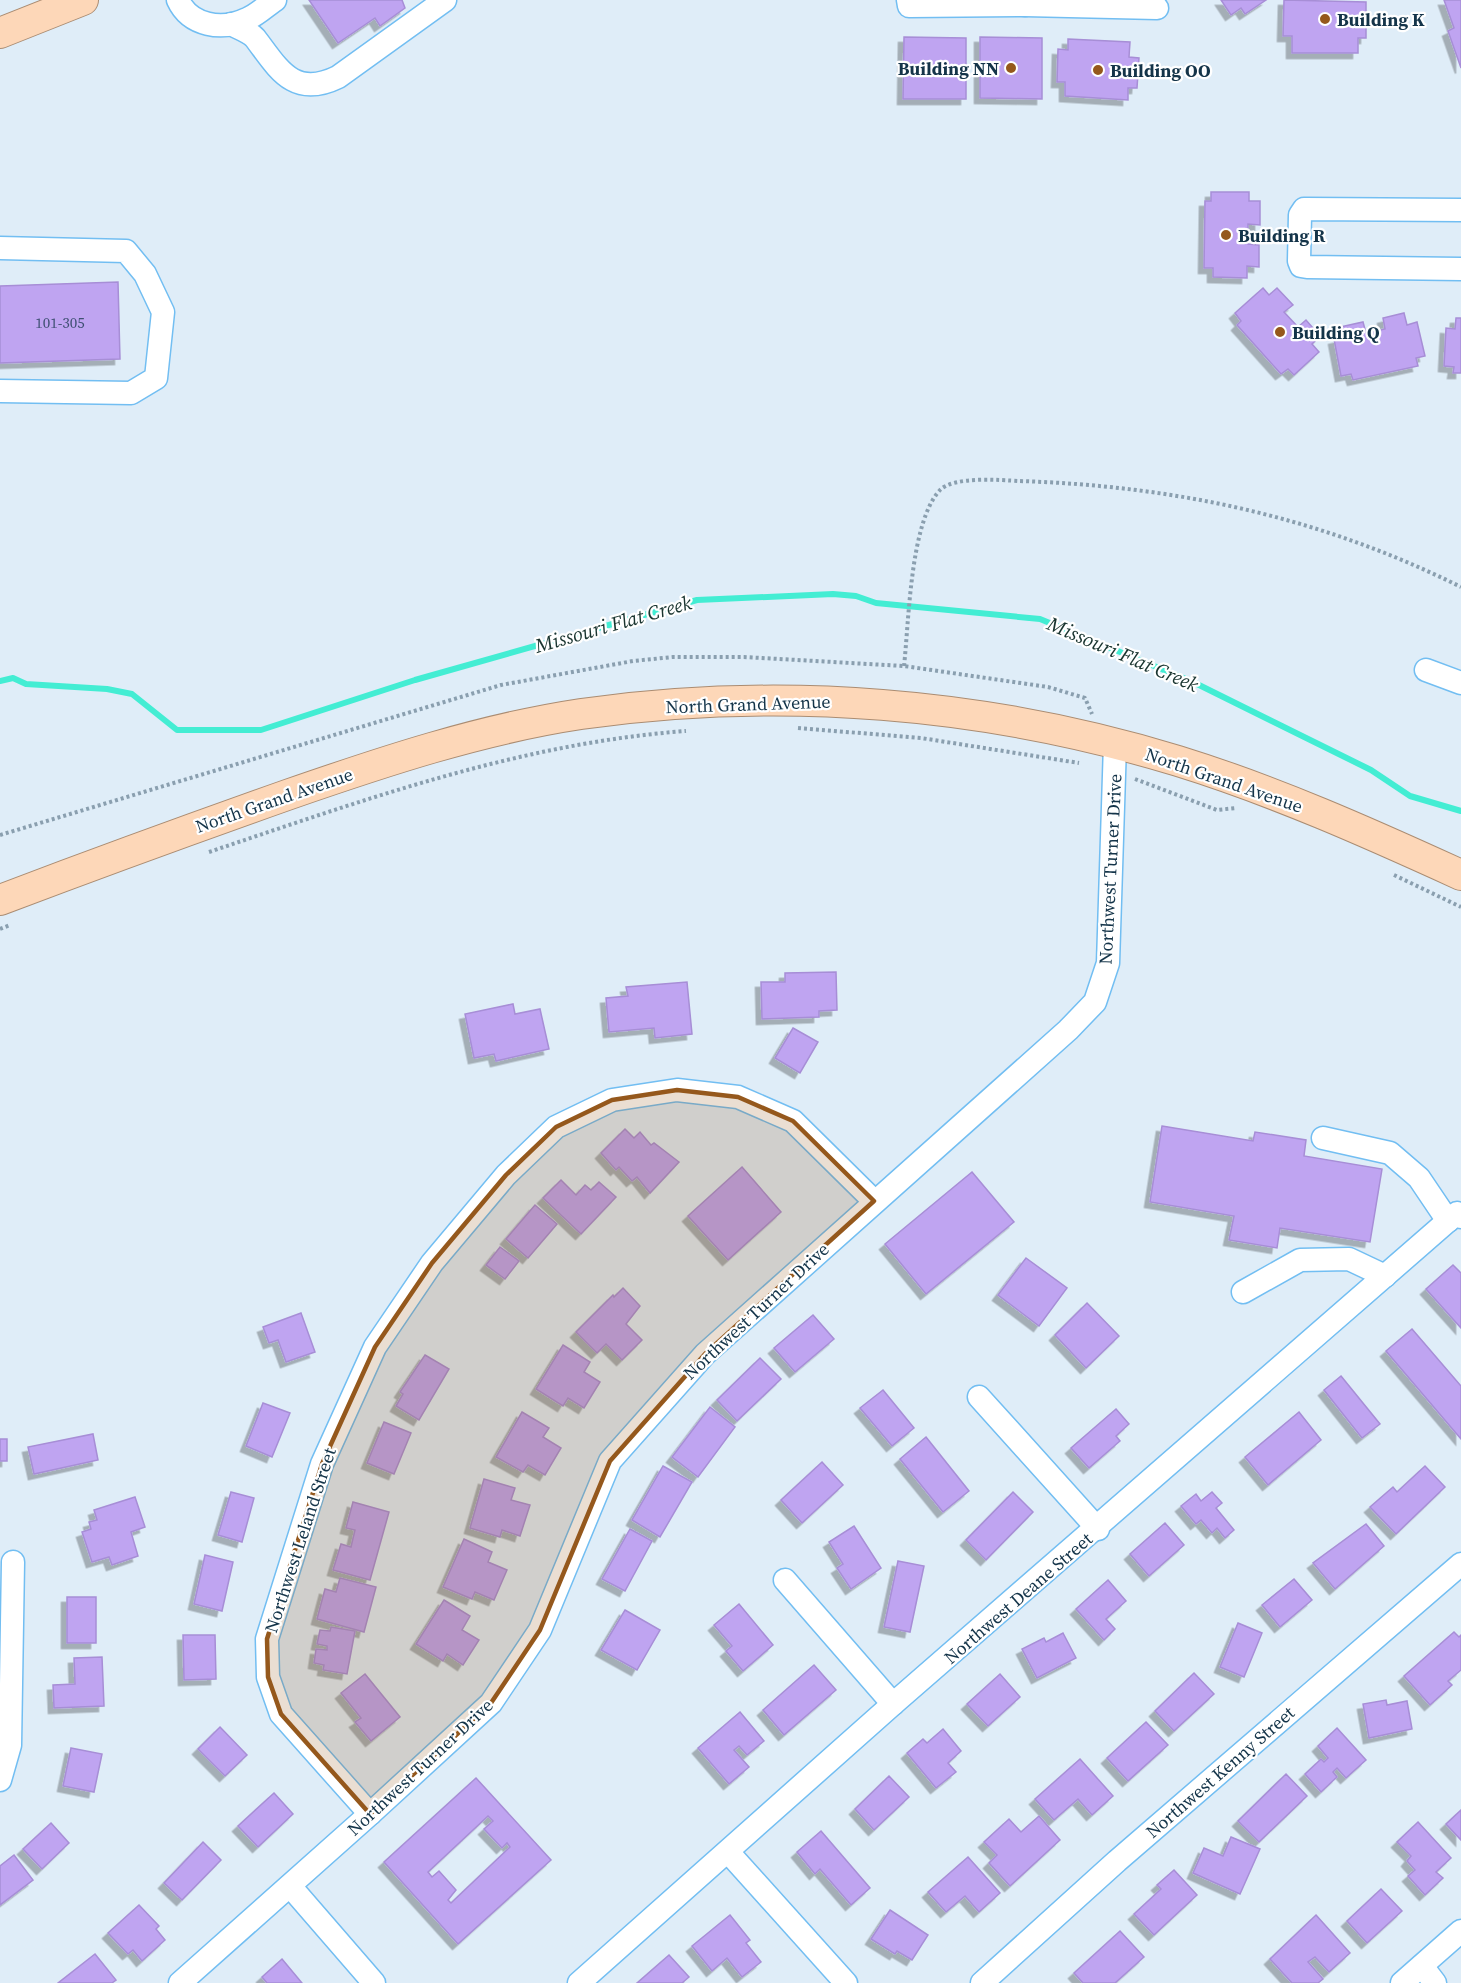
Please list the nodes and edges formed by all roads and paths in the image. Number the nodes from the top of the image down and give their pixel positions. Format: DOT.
graph roads {
  1 [pos="83,0"];
  2 [pos="178,0"];
  3 [pos="274,0"];
  4 [pos="445,0"];
  5 [pos="908,0"];
  6 [pos="1024,3"];
  7 [pos="1157,8"];
  8 [pos="231,24"];
  9 [pos="0,33"];
  10 [pos="1461,210"];
  11 [pos="0,248"];
  12 [pos="1461,269"];
  13 [pos="0,391"];
  14 [pos="1461,586"];
  15 [pos="1426,670"];
  16 [pos="1461,683"];
  17 [pos="795,728"];
  18 [pos="692,731"];
  19 [pos="1107,751"];
  20 [pos="1244,810"];
  21 [pos="199,855"];
  22 [pos="1386,871"];
  23 [pos="1461,875"];
  24 [pos="1461,907"];
  25 [pos="10,910"];
  26 [pos="0,929"];
  27 [pos="1323,1138"];
  28 [pos="874,1201"];
  29 [pos="1455,1217"];
  30 [pos="1385,1276"];
  31 [pos="1243,1292"];
  32 [pos="979,1397"];
  33 [pos="1098,1529"];
  34 [pos="13,1562"];
  35 [pos="1461,1564"];
  36 [pos="785,1580"];
  37 [pos="893,1704"];
  38 [pos="0,1780"];
  39 [pos="370,1815"];
  40 [pos="729,1853"];
  41 [pos="290,1886"];
  42 [pos="1461,1931"];
  43 [pos="1428,1974"];
  44 [pos="180,1983"];
  45 [pos="374,1983"];
  46 [pos="579,1983"];
  47 [pos="846,1983"];
  48 [pos="982,1983"];
  49 [pos="1402,1983"];
  1 -- 9 [label="main road"];
  2 -- 8 [label="street"];
  3 -- 8 [label="street"];
  4 -- 8 [label="street"];
  5 -- 6 [label="street"];
  6 -- 7 [label="street"];
  10 -- 12 [label="street"];
  11 -- 13 [label="street"];
  14 -- 19 [label="path"];
  15 -- 16 [label="street"];
  17 -- 19 [label="path"];
  18 -- 21 [label="path"];
  19 -- 20 [label="path"];
  19 -- 23 [label="main road, North Grand Avenue"];
  19 -- 25 [label="main road, North Grand Avenue"];
  19 -- 28 [label="street, Northwest Turner Drive"];
  22 -- 24 [label="path"];
  25 -- 26 [label="path"];
  27 -- 29 [label="street"];
  28 -- 39 [label="street, Northwest Turner Drive"];
  28 -- 39 [label="street, Northwest Leland Street"];
  29 -- 30 [label="street, Northwest Deane Street"];
  30 -- 31 [label="street"];
  30 -- 33 [label="street, Northwest Deane Street"];
  32 -- 33 [label="street"];
  33 -- 37 [label="street, Northwest Deane Street"];
  34 -- 38 [label="street"];
  35 -- 48 [label="street, Northwest Kenny Street"];
  36 -- 37 [label="street"];
  37 -- 40 [label="street, Northwest Deane Street"];
  39 -- 41 [label="street, Northwest Turner Drive"];
  40 -- 46 [label="street, Northwest Deane Street"];
  40 -- 47 [label="street"];
  41 -- 44 [label="street, Northwest Turner Drive"];
  41 -- 45 [label="street"];
  42 -- 43 [label="street"];
  43 -- 49 [label="street"];
}
